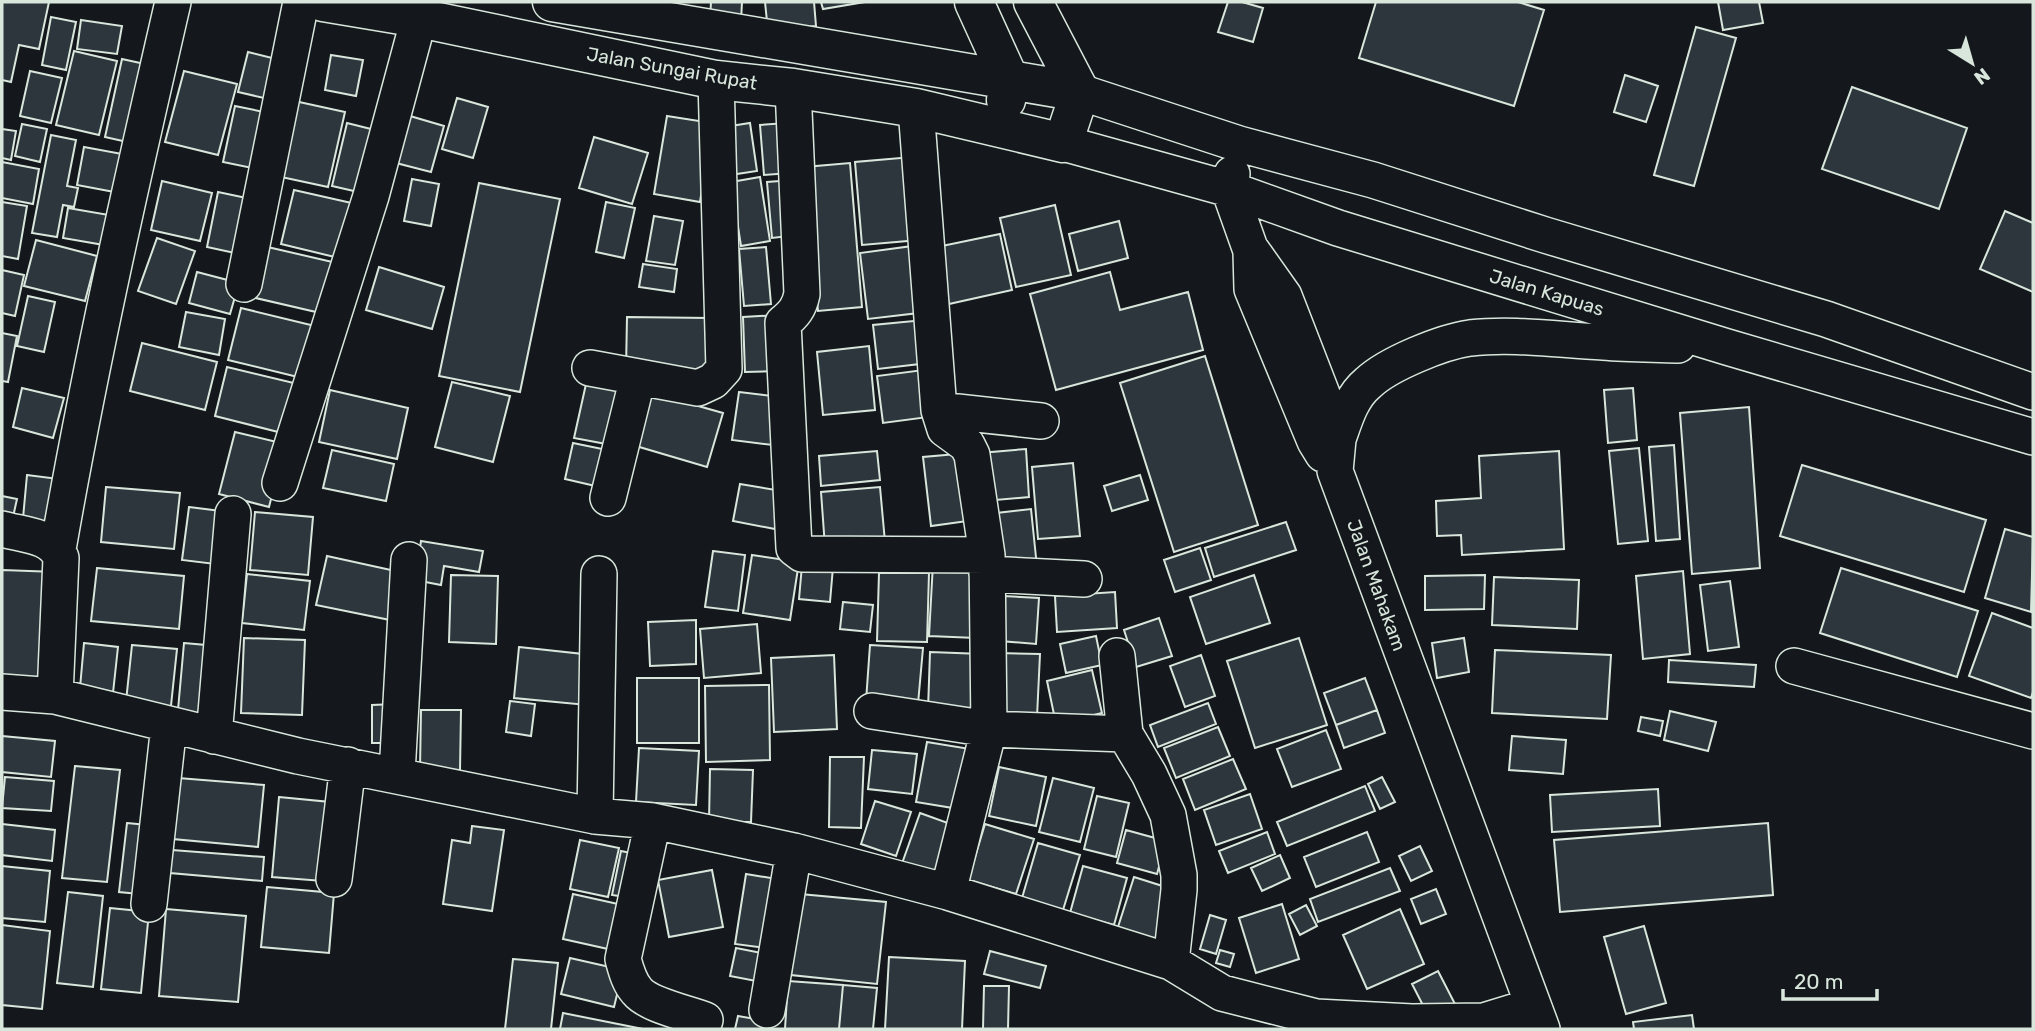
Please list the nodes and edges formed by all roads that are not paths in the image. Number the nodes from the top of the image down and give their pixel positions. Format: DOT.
graph roads {
  1 [pos="173,2"];
  2 [pos="301,2"];
  3 [pos="323,2"];
  4 [pos="552,2"];
  5 [pos="974,2"];
  6 [pos="1033,2"];
  7 [pos="419,19"];
  8 [pos="716,80"];
  9 [pos="1010,81"];
  10 [pos="793,88"];
  11 [pos="1080,92"];
  12 [pos="916,108"];
  13 [pos="1001,129"];
  14 [pos="1063,143"];
  15 [pos="1239,145"];
  16 [pos="1229,189"];
  17 [pos="244,284"];
  18 [pos="1727,347"];
  19 [pos="590,368"];
  20 [pos="638,377"];
  21 [pos="2033,393"];
  22 [pos="939,410"];
  23 [pos="1041,421"];
  24 [pos="2031,428"];
  25 [pos="1336,455"];
  26 [pos="280,483"];
  27 [pos="608,498"];
  28 [pos="233,514"];
  29 [pos="2,530"];
  30 [pos="58,549"];
  31 [pos="409,560"];
  32 [pos="987,564"];
  33 [pos="599,574"];
  34 [pos="1084,579"];
  35 [pos="1118,656"];
  36 [pos="1794,666"];
  37 [pos="2,691"];
  38 [pos="55,696"];
  39 [pos="872,710"];
  40 [pos="169,725"];
  41 [pos="989,729"];
  42 [pos="2033,731"];
  43 [pos="1125,734"];
  44 [pos="214,736"];
  45 [pos="348,765"];
  46 [pos="397,774"];
  47 [pos="595,816"];
  48 [pos="653,821"];
  49 [pos="794,852"];
  50 [pos="334,879"];
  51 [pos="948,892"];
  52 [pos="149,904"];
  53 [pos="1171,962"];
  54 [pos="767,1010"];
  55 [pos="1537,1018"];
  56 [pos="705,1020"];
  1 -- 30 [label="street"];
  2 -- 17 [label="street"];
  3 -- 7 [label="main road, Jalan Sungai Rupat"];
  4 -- 9 [label="main road"];
  5 -- 9 [label="main road"];
  6 -- 11 [label="main road"];
  7 -- 8 [label="main road, Jalan Sungai Rupat"];
  7 -- 26 [label="street"];
  8 -- 10 [label="main road, Jalan Sungai Rupat"];
  8 -- 20 [label="street"];
  9 -- 11 [label="main road"];
  9 -- 13 [label="main road"];
  10 -- 12 [label="main road, Jalan Sungai Rupat"];
  10 -- 32 [label="street"];
  11 -- 14 [label="main road"];
  11 -- 15 [label="street"];
  12 -- 13 [label="main road, Jalan Sungai Rupat"];
  12 -- 22 [label="street"];
  13 -- 14 [label="main road, Jalan Sungai Rupat"];
  14 -- 16 [label="street, Jalan Kapuas"];
  15 -- 16 [label="street"];
  15 -- 21 [label="street"];
  16 -- 18 [label="street, Jalan Kapuas"];
  16 -- 25 [label="street, Jalan Mahakam"];
  18 -- 24 [label="street, Jalan Kapuas"];
  18 -- 25 [label="street"];
  19 -- 20 [label="street"];
  20 -- 27 [label="street"];
  22 -- 23 [label="street"];
  22 -- 32 [label="street"];
  25 -- 55 [label="street, Jalan Mahakam"];
  28 -- 44 [label="street"];
  29 -- 30 [label="street"];
  30 -- 38 [label="street"];
  31 -- 46 [label="street"];
  32 -- 34 [label="street"];
  32 -- 41 [label="street"];
  33 -- 47 [label="street"];
  35 -- 43 [label="street"];
  36 -- 42 [label="street"];
  37 -- 38 [label="street"];
  38 -- 40 [label="street"];
  39 -- 41 [label="street"];
  40 -- 44 [label="street"];
  40 -- 52 [label="street"];
  41 -- 43 [label="street"];
  41 -- 51 [label="street"];
  43 -- 53 [label="street"];
  44 -- 45 [label="street"];
  45 -- 46 [label="street"];
  45 -- 50 [label="street"];
  46 -- 47 [label="street"];
  47 -- 48 [label="street"];
  48 -- 49 [label="street"];
  48 -- 56 [label="street"];
  49 -- 51 [label="street"];
  49 -- 54 [label="street"];
  51 -- 53 [label="street"];
  53 -- 55 [label="street"];
}
